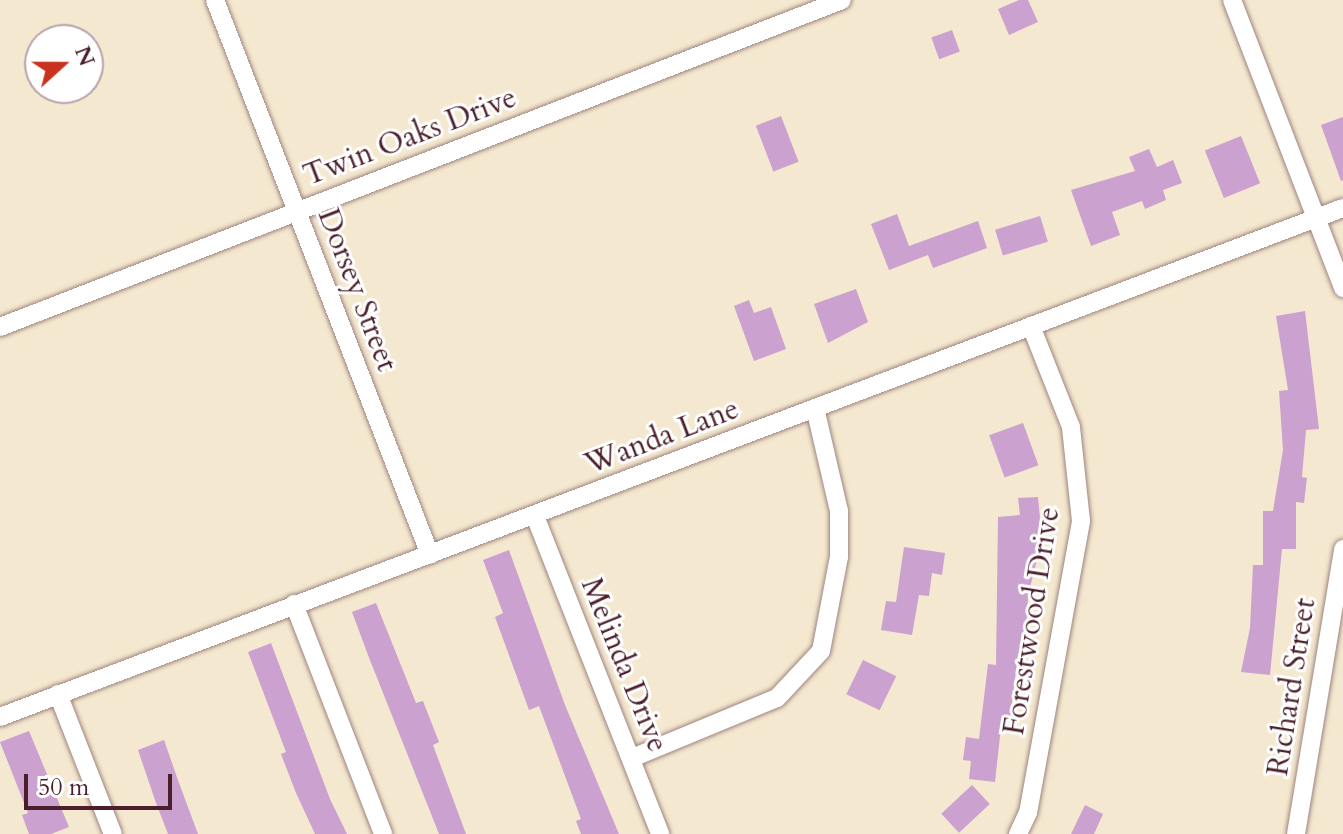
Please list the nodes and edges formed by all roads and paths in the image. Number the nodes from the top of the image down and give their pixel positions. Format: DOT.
graph roads {
  1 [pos="215,0"];
  2 [pos="842,0"];
  3 [pos="1232,0"];
  4 [pos="1343,208"];
  5 [pos="296,211"];
  6 [pos="1318,218"];
  7 [pos="1343,288"];
  8 [pos="1031,326"];
  9 [pos="0,327"];
  10 [pos="815,408"];
  11 [pos="535,516"];
  12 [pos="1343,549"];
  13 [pos="430,555"];
  14 [pos="294,604"];
  15 [pos="58,694"];
  16 [pos="0,717"];
  17 [pos="632,758"];
  18 [pos="113,834"];
  19 [pos="383,834"];
  20 [pos="660,834"];
  21 [pos="1018,834"];
  22 [pos="1296,834"];
  1 -- 5 [label="street, Dorsey Street"];
  2 -- 5 [label="street, Twin Oaks Drive"];
  3 -- 6 [label="street"];
  4 -- 6 [label="street, Wanda Lane"];
  5 -- 9 [label="street, Twin Oaks Drive"];
  5 -- 13 [label="street, Dorsey Street"];
  6 -- 7 [label="street"];
  6 -- 8 [label="street, Wanda Lane"];
  8 -- 10 [label="street, Wanda Lane"];
  8 -- 21 [label="street, Forestwood Drive"];
  10 -- 11 [label="street, Wanda Lane"];
  10 -- 17 [label="street"];
  11 -- 13 [label="street, Wanda Lane"];
  11 -- 17 [label="street, Melinda Drive"];
  12 -- 22 [label="street, Richard Street"];
  13 -- 14 [label="street, Wanda Lane"];
  14 -- 15 [label="street, Wanda Lane"];
  14 -- 19 [label="street"];
  15 -- 16 [label="street, Wanda Lane"];
  15 -- 18 [label="street"];
  17 -- 20 [label="street, Melinda Drive"];
}
